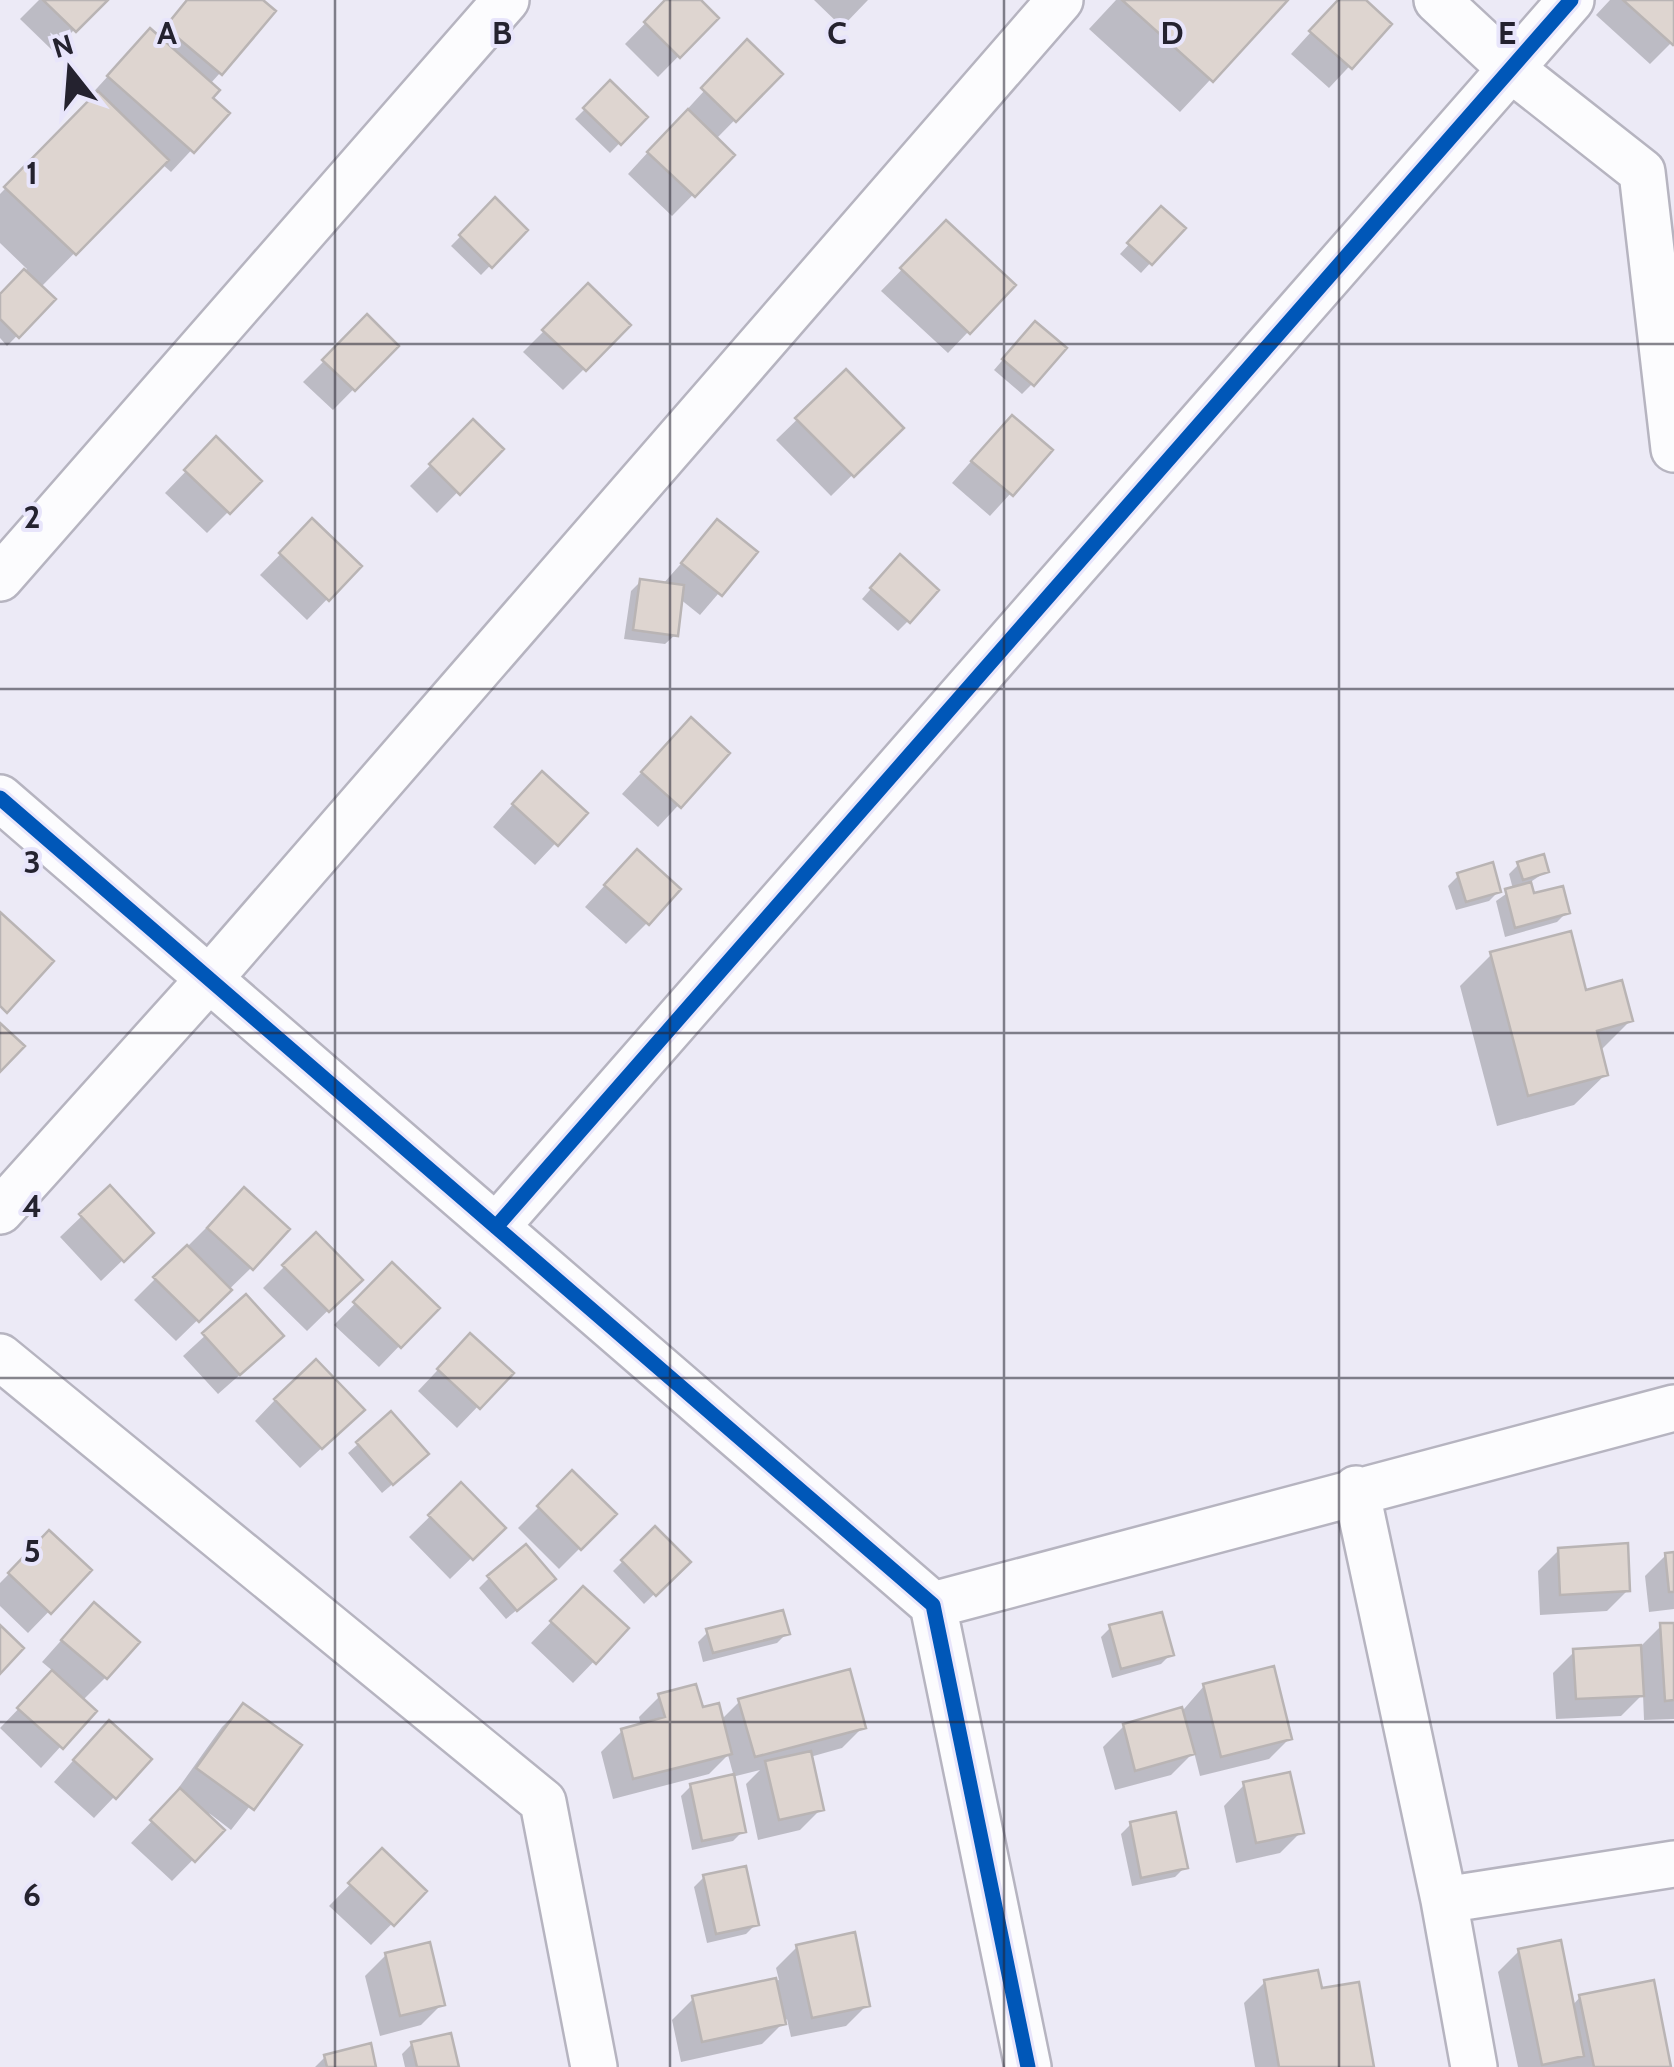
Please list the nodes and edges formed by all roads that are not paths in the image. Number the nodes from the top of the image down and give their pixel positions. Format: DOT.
graph roads {
  1 [pos="506,0"];
  2 [pos="1060,0"];
  3 [pos="1436,0"];
  4 [pos="1571,0"];
  5 [pos="1510,68"];
  6 [pos="1674,449"];
  7 [pos="0,578"];
  8 [pos="0,798"];
  9 [pos="209,979"];
  10 [pos="0,1211"];
  11 [pos="496,1227"];
  12 [pos="0,1357"];
  13 [pos="1674,1408"];
  14 [pos="1356,1489"];
  15 [pos="933,1604"];
  16 [pos="1674,1864"];
  17 [pos="1444,1900"];
  18 [pos="594,2067"];
  19 [pos="1028,2067"];
  20 [pos="1474,2067"];
  1 -- 7 [label="street"];
  2 -- 9 [label="street"];
  3 -- 5 [label="street"];
  4 -- 5 [label="street"];
  5 -- 6 [label="street"];
  5 -- 11 [label="street"];
  8 -- 9 [label="street"];
  9 -- 10 [label="street"];
  9 -- 11 [label="street"];
  11 -- 15 [label="street"];
  12 -- 18 [label="street"];
  13 -- 14 [label="street"];
  14 -- 15 [label="street"];
  14 -- 17 [label="street"];
  15 -- 19 [label="street"];
  16 -- 17 [label="street"];
  17 -- 20 [label="street"];
}
